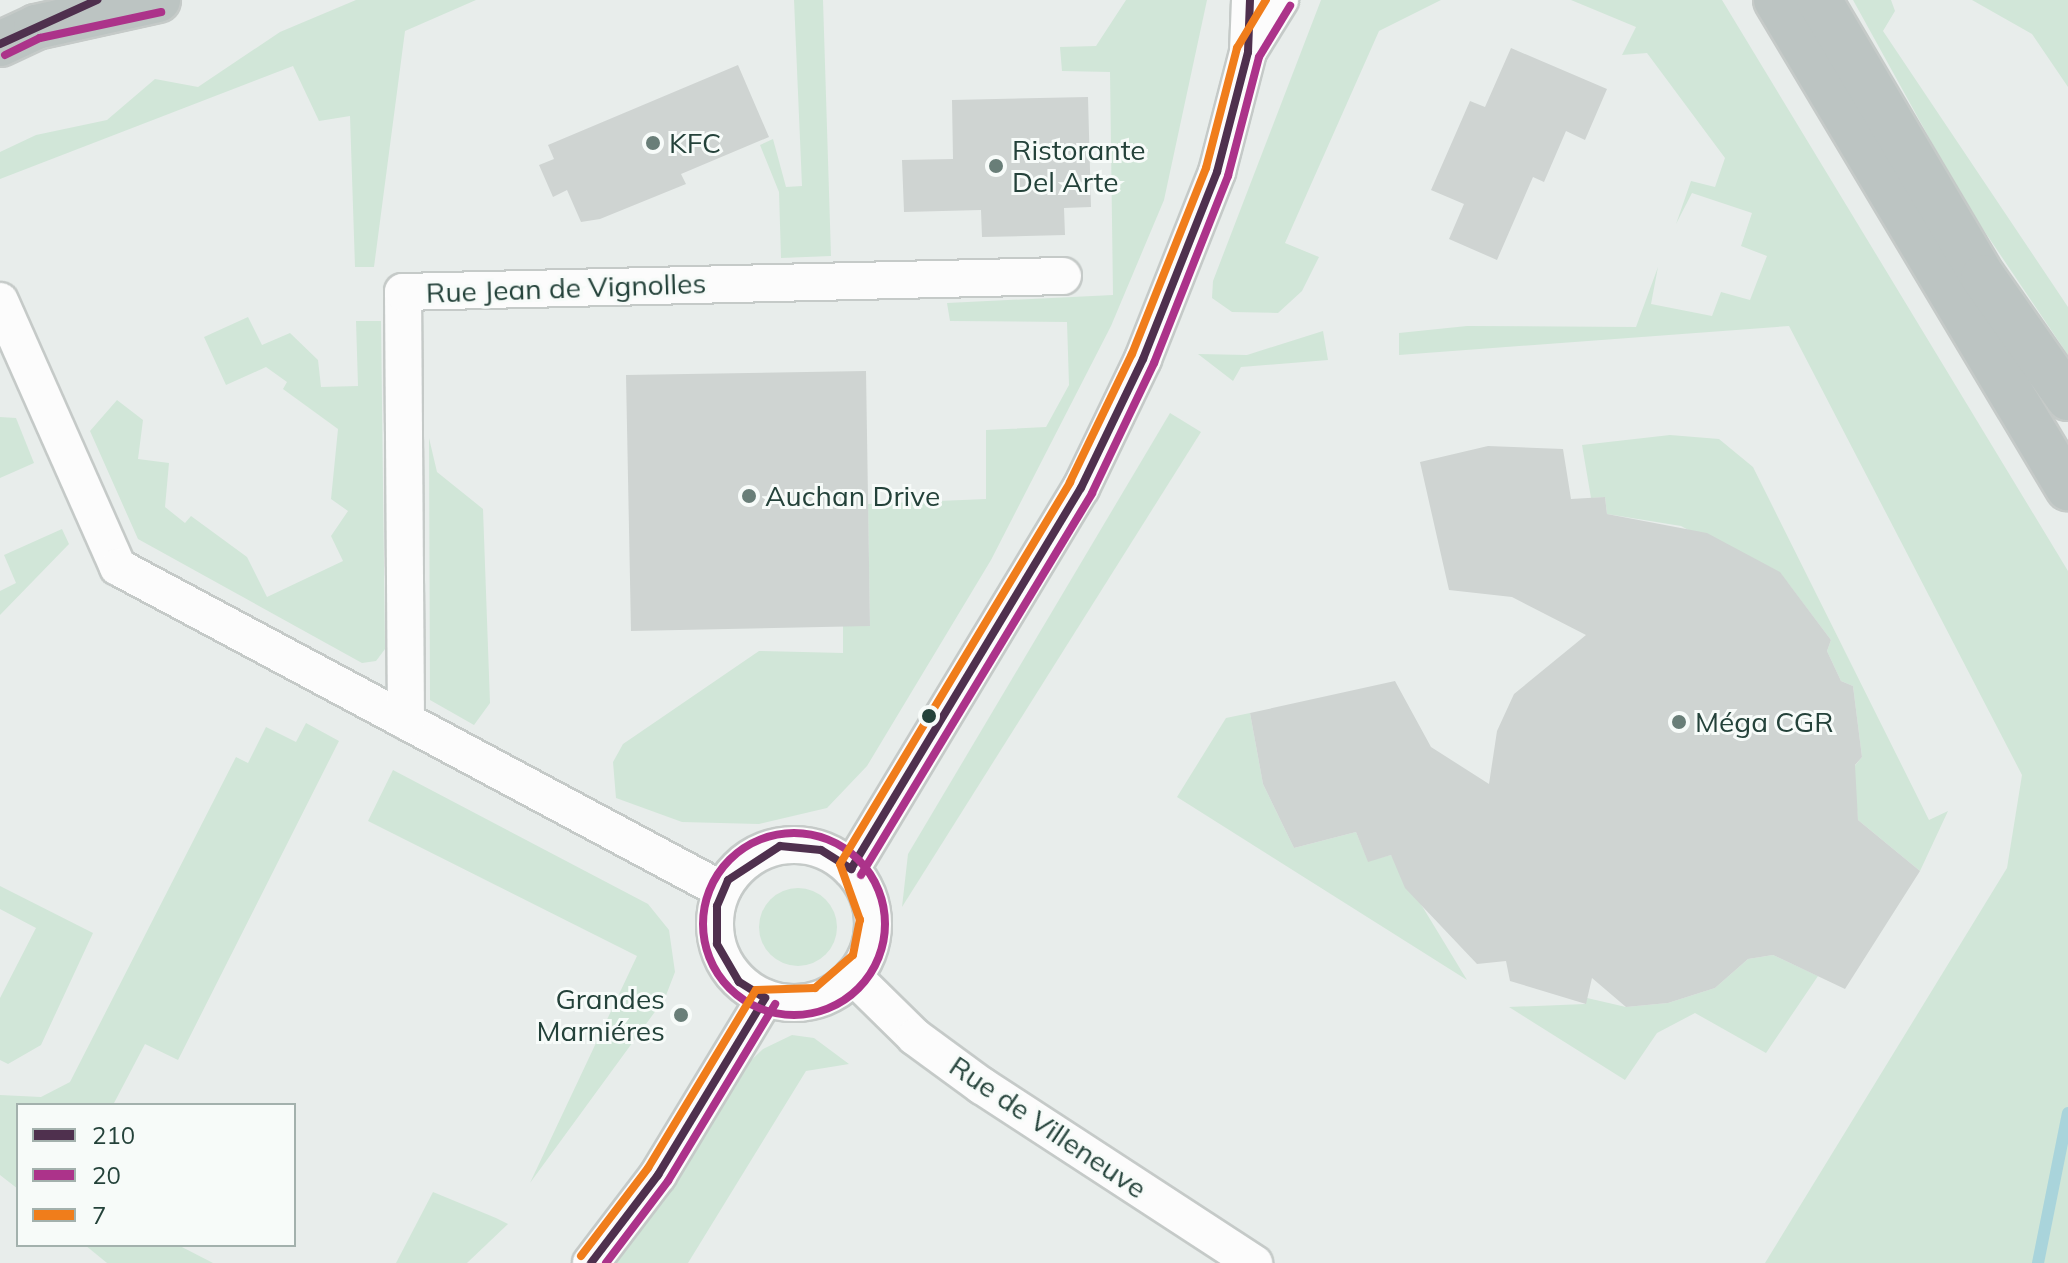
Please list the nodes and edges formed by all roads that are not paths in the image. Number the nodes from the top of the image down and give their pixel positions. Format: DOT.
graph roads {
  1 [pos="158,0"];
  2 [pos="1250,0"];
  3 [pos="1280,0"];
  4 [pos="1776,0"];
  5 [pos="1819,0"];
  6 [pos="0,44"];
  7 [pos="1248,52"];
  8 [pos="1063,276"];
  9 [pos="0,301"];
  10 [pos="2068,398"];
  11 [pos="2068,488"];
  12 [pos="406,721"];
  13 [pos="851,869"];
  14 [pos="722,890"];
  15 [pos="853,976"];
  16 [pos="765,998"];
  17 [pos="591,1263"];
  18 [pos="1254,1263"];
  1 -- 6 [label="highway"];
  2 -- 7 [label="street"];
  3 -- 7 [label="street"];
  4 -- 11 [label="highway"];
  5 -- 10 [label="highway"];
  7 -- 13 [label="street"];
  8 -- 12 [label="street, Rue Jean de Vignolles"];
  9 -- 12 [label="street"];
  12 -- 14 [label="street"];
  13 -- 14 [label="street"];
  13 -- 15 [label="street"];
  14 -- 16 [label="street"];
  15 -- 16 [label="street"];
  15 -- 18 [label="street, Rue de Villeneuve"];
  16 -- 17 [label="street"];
}
